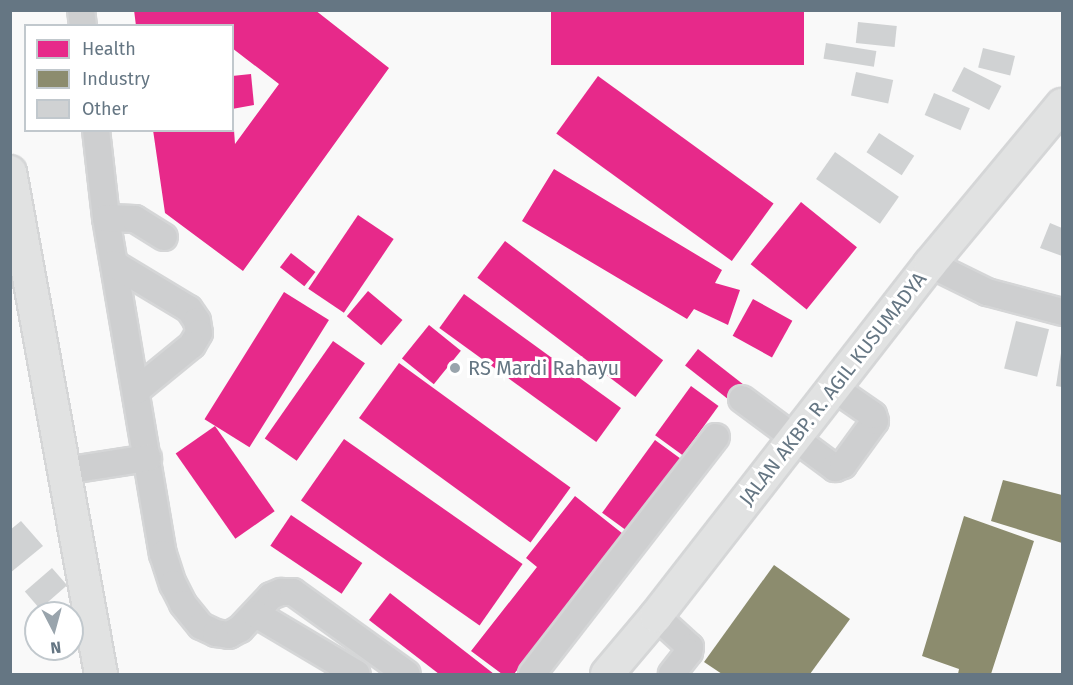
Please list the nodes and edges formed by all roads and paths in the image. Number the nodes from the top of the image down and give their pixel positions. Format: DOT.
graph roads {
  1 [pos="1062,105"];
  2 [pos="96,132"];
  3 [pos="10,172"];
  4 [pos="106,218"];
  5 [pos="164,237"];
  6 [pos="114,264"];
  7 [pos="930,264"];
  8 [pos="1062,312"];
  9 [pos="834,388"];
  10 [pos="137,390"];
  11 [pos="742,399"];
  12 [pos="716,437"];
  13 [pos="795,437"];
  14 [pos="148,458"];
  15 [pos="64,471"];
  16 [pos="256,614"];
  17 [pos="656,616"];
  18 [pos="100,674"];
  19 [pos="357,675"];
  20 [pos="407,675"];
  21 [pos="532,675"];
  22 [pos="607,675"];
  23 [pos="672,675"];
  1 -- 7 [label="main road, JALAN AKBP. R. AGIL KUSUMADYA"];
  2 -- 4 [label="street"];
  3 -- 15 [label="main road"];
  4 -- 5 [label="street"];
  4 -- 6 [label="street"];
  6 -- 10 [label="street"];
  6 -- 10 [label="street"];
  7 -- 8 [label="street"];
  7 -- 9 [label="main road, JALAN AKBP. R. AGIL KUSUMADYA"];
  9 -- 13 [label="main road, JALAN AKBP. R. AGIL KUSUMADYA"];
  9 -- 13 [label="street"];
  10 -- 14 [label="street"];
  11 -- 13 [label="street"];
  12 -- 21 [label="street"];
  13 -- 17 [label="main road, JALAN AKBP. R. AGIL KUSUMADYA"];
  14 -- 15 [label="street"];
  14 -- 16 [label="street"];
  15 -- 18 [label="main road"];
  16 -- 19 [label="street"];
  16 -- 20 [label="street"];
  17 -- 22 [label="main road, JALAN AKBP. R. AGIL KUSUMADYA"];
  17 -- 23 [label="street"];
}
